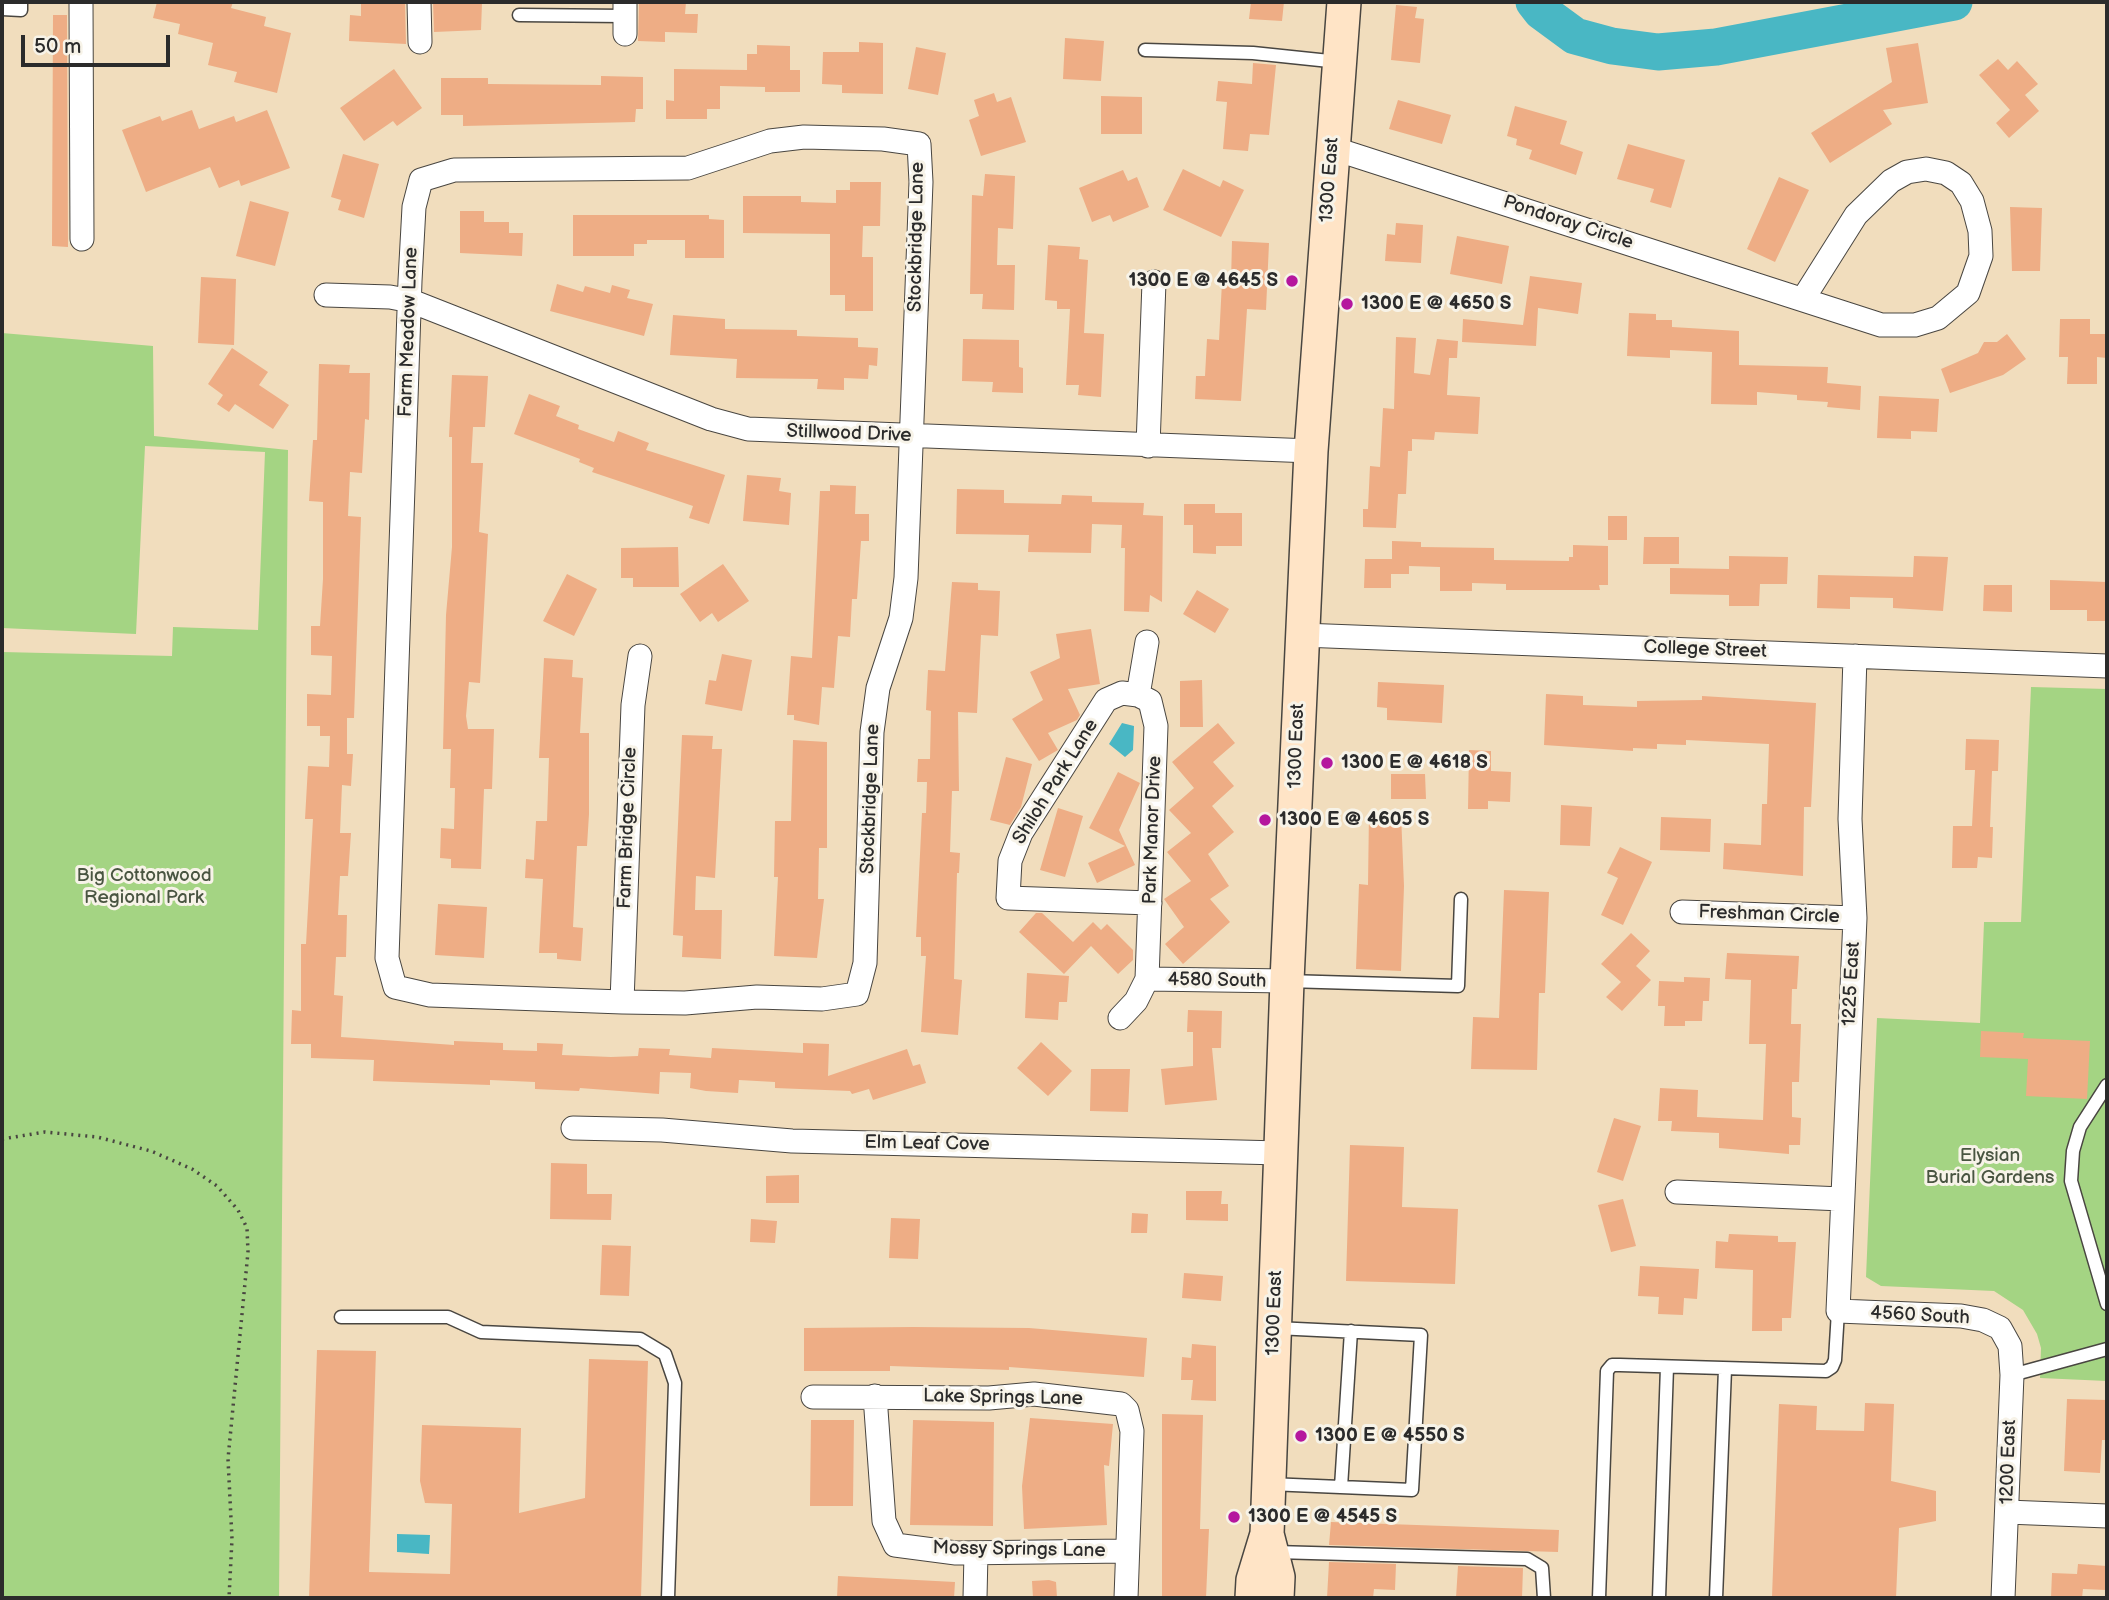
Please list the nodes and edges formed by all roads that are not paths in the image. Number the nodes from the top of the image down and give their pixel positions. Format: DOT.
graph roads {
  1 [pos="21,2"];
  2 [pos="80,2"];
  3 [pos="419,2"];
  4 [pos="1344,2"];
  5 [pos="2,9"];
  6 [pos="519,15"];
  7 [pos="625,17"];
  8 [pos="420,42"];
  9 [pos="1145,50"];
  10 [pos="1339,62"];
  11 [pos="919,145"];
  12 [pos="1332,148"];
  13 [pos="82,239"];
  14 [pos="1154,282"];
  15 [pos="326,295"];
  16 [pos="1803,299"];
  17 [pos="411,301"];
  18 [pos="911,436"];
  19 [pos="1148,446"];
  20 [pos="1311,451"];
  21 [pos="1302,635"];
  22 [pos="1147,642"];
  23 [pos="640,656"];
  24 [pos="1855,656"];
  25 [pos="2107,666"];
  26 [pos="1138,695"];
  27 [pos="1461,899"];
  28 [pos="1150,903"];
  29 [pos="1682,912"];
  30 [pos="1855,918"];
  31 [pos="1147,979"];
  32 [pos="1287,981"];
  33 [pos="395,987"];
  34 [pos="622,1002"];
  35 [pos="1120,1018"];
  36 [pos="2107,1085"];
  37 [pos="573,1128"];
  38 [pos="1281,1153"];
  39 [pos="1678,1192"];
  40 [pos="1842,1199"];
  41 [pos="2107,1304"];
  42 [pos="1838,1311"];
  43 [pos="341,1317"];
  44 [pos="1274,1328"];
  45 [pos="2000,1328"];
  46 [pos="1351,1331"];
  47 [pos="2107,1349"];
  48 [pos="1667,1367"];
  49 [pos="1725,1369"];
  50 [pos="2012,1375"];
  51 [pos="875,1396"];
  52 [pos="813,1397"];
  53 [pos="1268,1484"];
  54 [pos="1341,1487"];
  55 [pos="2007,1512"];
  56 [pos="2107,1516"];
  57 [pos="1270,1543"];
  58 [pos="1127,1551"];
  59 [pos="976,1553"];
  60 [pos="668,1598"];
  61 [pos="975,1598"];
  62 [pos="1126,1598"];
  63 [pos="1252,1598"];
  64 [pos="1278,1598"];
  65 [pos="1544,1598"];
  66 [pos="1599,1598"];
  67 [pos="1659,1598"];
  68 [pos="1716,1598"];
  69 [pos="2003,1598"];
  1 -- 5 [label="lane"];
  2 -- 13 [label="street"];
  3 -- 8 [label="street"];
  4 -- 10 [label="main road, 1300 East"];
  6 -- 7 [label="lane"];
  9 -- 10 [label="lane"];
  10 -- 12 [label="main road, 1300 East"];
  11 -- 17 [label="street, Farm Meadow Lane"];
  11 -- 18 [label="street, Stockbridge Lane"];
  12 -- 16 [label="street, Pondoray Circle"];
  12 -- 20 [label="main road, 1300 East"];
  14 -- 19 [label="street"];
  15 -- 17 [label="street, Stillwood Drive"];
  16 -- 16 [label="street, Pondoray Circle"];
  17 -- 18 [label="street, Stillwood Drive"];
  17 -- 33 [label="street, Farm Meadow Lane"];
  18 -- 19 [label="street, Stillwood Drive"];
  18 -- 34 [label="street, Stockbridge Lane"];
  19 -- 20 [label="street, Stillwood Drive"];
  20 -- 21 [label="main road, 1300 East"];
  21 -- 24 [label="street, College Street"];
  21 -- 32 [label="main road, 1300 East"];
  22 -- 26 [label="street"];
  23 -- 34 [label="street, Farm Bridge Circle"];
  24 -- 25 [label="street, College Street"];
  24 -- 30 [label="street, 1225 East"];
  26 -- 28 [label="street, Park Manor Drive"];
  26 -- 28 [label="street, Shiloh Park Lane"];
  27 -- 32 [label="lane"];
  28 -- 31 [label="street, Park Manor Drive"];
  29 -- 30 [label="street, Freshman Circle"];
  30 -- 40 [label="street, 1225 East"];
  31 -- 32 [label="street, 4580 South"];
  31 -- 35 [label="street, Park Manor Drive"];
  32 -- 38 [label="main road, 1300 East"];
  33 -- 34 [label="street, Stockbridge Lane"];
  36 -- 41 [label="lane"];
  37 -- 38 [label="street, Elm Leaf Cove"];
  38 -- 44 [label="main road, 1300 East"];
  39 -- 40 [label="street"];
  40 -- 42 [label="street, 1225 East"];
  42 -- 45 [label="street, 4560 South"];
  42 -- 49 [label="lane"];
  43 -- 60 [label="lane"];
  44 -- 46 [label="lane"];
  44 -- 53 [label="main road, 1300 East"];
  45 -- 50 [label="street, 1200 East"];
  46 -- 54 [label="lane"];
  46 -- 54 [label="lane"];
  47 -- 50 [label="lane"];
  48 -- 49 [label="lane"];
  48 -- 66 [label="lane"];
  48 -- 67 [label="lane"];
  49 -- 68 [label="lane"];
  50 -- 55 [label="street, 1200 East"];
  51 -- 52 [label="street, Lake Springs Lane"];
  51 -- 58 [label="street, Lake Springs Lane"];
  51 -- 59 [label="street, Mossy Springs Lane"];
  53 -- 54 [label="lane"];
  53 -- 57 [label="main road, 1300 East"];
  55 -- 56 [label="street"];
  55 -- 69 [label="street, 1200 East"];
  57 -- 63 [label="main road, 1300 East"];
  57 -- 64 [label="main road, 1300 East"];
  57 -- 65 [label="lane"];
  58 -- 59 [label="street, Mossy Springs Lane"];
  58 -- 62 [label="street, Lake Springs Lane"];
  59 -- 61 [label="street"];
}
